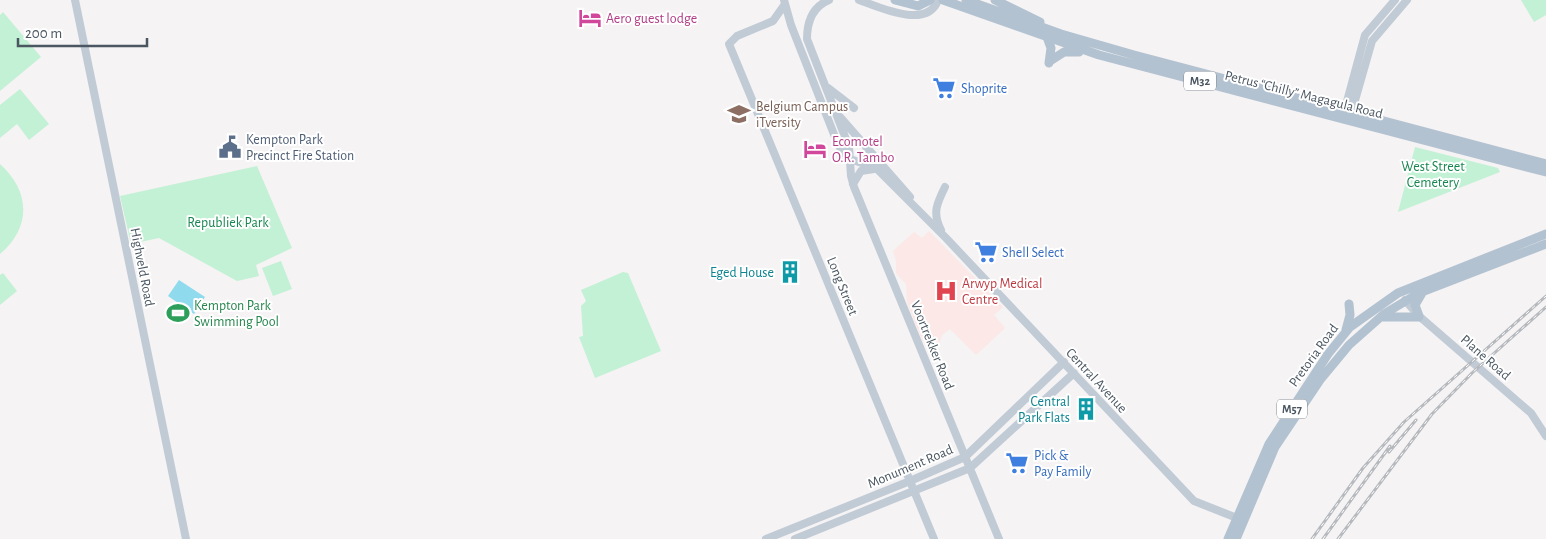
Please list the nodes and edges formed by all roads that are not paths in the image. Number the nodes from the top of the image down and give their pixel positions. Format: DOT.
graph roads {
  1 [pos="75,0"];
  2 [pos="829,0"];
  3 [pos="859,0"];
  4 [pos="895,0"];
  5 [pos="930,0"];
  6 [pos="938,0"];
  7 [pos="943,0"];
  8 [pos="966,0"];
  9 [pos="995,0"];
  10 [pos="1395,0"];
  11 [pos="1407,0"];
  12 [pos="785,2"];
  13 [pos="1374,30"];
  14 [pos="1061,34"];
  15 [pos="1047,38"];
  16 [pos="1100,55"];
  17 [pos="825,85"];
  18 [pos="854,108"];
  19 [pos="835,110"];
  20 [pos="1347,115"];
  21 [pos="850,159"];
  22 [pos="1546,164"];
  23 [pos="876,168"];
  24 [pos="1546,172"];
  25 [pos="854,184"];
  26 [pos="945,187"];
  27 [pos="920,210"];
  28 [pos="940,230"];
  29 [pos="1546,234"];
  30 [pos="946,238"];
  31 [pos="1546,244"];
  32 [pos="1409,288"];
  33 [pos="1424,291"];
  34 [pos="1405,300"];
  35 [pos="1385,302"];
  36 [pos="1368,313"];
  37 [pos="1419,317"];
  38 [pos="1379,318"];
  39 [pos="1344,335"];
  40 [pos="1064,362"];
  41 [pos="1074,373"];
  42 [pos="1546,436"];
  43 [pos="965,456"];
  44 [pos="970,468"];
  45 [pos="910,481"];
  46 [pos="915,492"];
  47 [pos="1240,520"];
  48 [pos="186,539"];
  49 [pos="766,539"];
  50 [pos="795,539"];
  51 [pos="934,539"];
  52 [pos="999,539"];
  53 [pos="1228,539"];
  54 [pos="1236,539"];
  1 -- 48 [label="main road, Highveld Road"];
  2 -- 17 [label="main road"];
  3 -- 6 [label="main road"];
  4 -- 5 [label="main road"];
  7 -- 15 [label="main road, Petrus “Chilly” Magagula Road / M32"];
  8 -- 14 [label="main road, Petrus “Chilly” Magagula Road / M32"];
  9 -- 14 [label="main road"];
  10 -- 13 [label="main road"];
  11 -- 13 [label="main road"];
  12 -- 21 [label="main road, Voortrekker Road"];
  12 -- 45 [label="main road, Long Street"];
  13 -- 20 [label="main road"];
  14 -- 20 [label="main road, Petrus “Chilly” Magagula Road / M32"];
  15 -- 16 [label="main road, Petrus “Chilly” Magagula Road / M32"];
  15 -- 16 [label="main road"];
  16 -- 20 [label="main road, Petrus “Chilly” Magagula Road / M32"];
  17 -- 18 [label="main road"];
  17 -- 19 [label="main road"];
  19 -- 21 [label="main road"];
  19 -- 27 [label="main road, Central Avenue"];
  20 -- 22 [label="main road, Petrus “Chilly” Magagula Road / M32"];
  20 -- 24 [label="main road, Petrus “Chilly” Magagula Road / M32"];
  21 -- 23 [label="main road"];
  21 -- 25 [label="main road, Voortrekker Road"];
  23 -- 25 [label="main road"];
  23 -- 27 [label="main road"];
  25 -- 43 [label="main road, Voortrekker Road"];
  26 -- 28 [label="main road"];
  27 -- 28 [label="main road, Central Avenue"];
  27 -- 30 [label="main road, Central Avenue"];
  28 -- 30 [label="main road, Central Avenue"];
  29 -- 32 [label="main road, Pretoria Road / M57"];
  30 -- 40 [label="main road, Central Avenue"];
  31 -- 33 [label="main road, Pretoria Road / M57"];
  32 -- 34 [label="main road"];
  32 -- 35 [label="main road, Pretoria Road / M57"];
  33 -- 34 [label="main road, Pretoria Road / M57"];
  33 -- 37 [label="main road"];
  34 -- 35 [label="main road"];
  34 -- 37 [label="main road, Plane Road"];
  34 -- 38 [label="main road, Pretoria Road / M57"];
  35 -- 36 [label="main road, Pretoria Road / M57"];
  36 -- 39 [label="main road, Pretoria Road / M57"];
  36 -- 39 [label="main road"];
  37 -- 38 [label="main road"];
  37 -- 42 [label="main road, Plane Road"];
  38 -- 47 [label="main road, Pretoria Road / M57"];
  39 -- 47 [label="main road, Pretoria Road / M57"];
  40 -- 41 [label="main road, Central Avenue"];
  40 -- 43 [label="main road, Monument Road"];
  41 -- 44 [label="main road, Monument Road"];
  41 -- 47 [label="main road, Central Avenue"];
  43 -- 44 [label="main road, Voortrekker Road"];
  43 -- 45 [label="main road, Monument Road"];
  44 -- 46 [label="main road, Monument Road"];
  44 -- 52 [label="main road, Voortrekker Road"];
  45 -- 46 [label="main road, Long Street"];
  45 -- 49 [label="main road, Monument Road"];
  46 -- 50 [label="main road, Monument Road"];
  46 -- 51 [label="main road, Long Street"];
  47 -- 53 [label="main road, Pretoria Road / M57"];
  47 -- 54 [label="main road, Pretoria Road / M57"];
}
